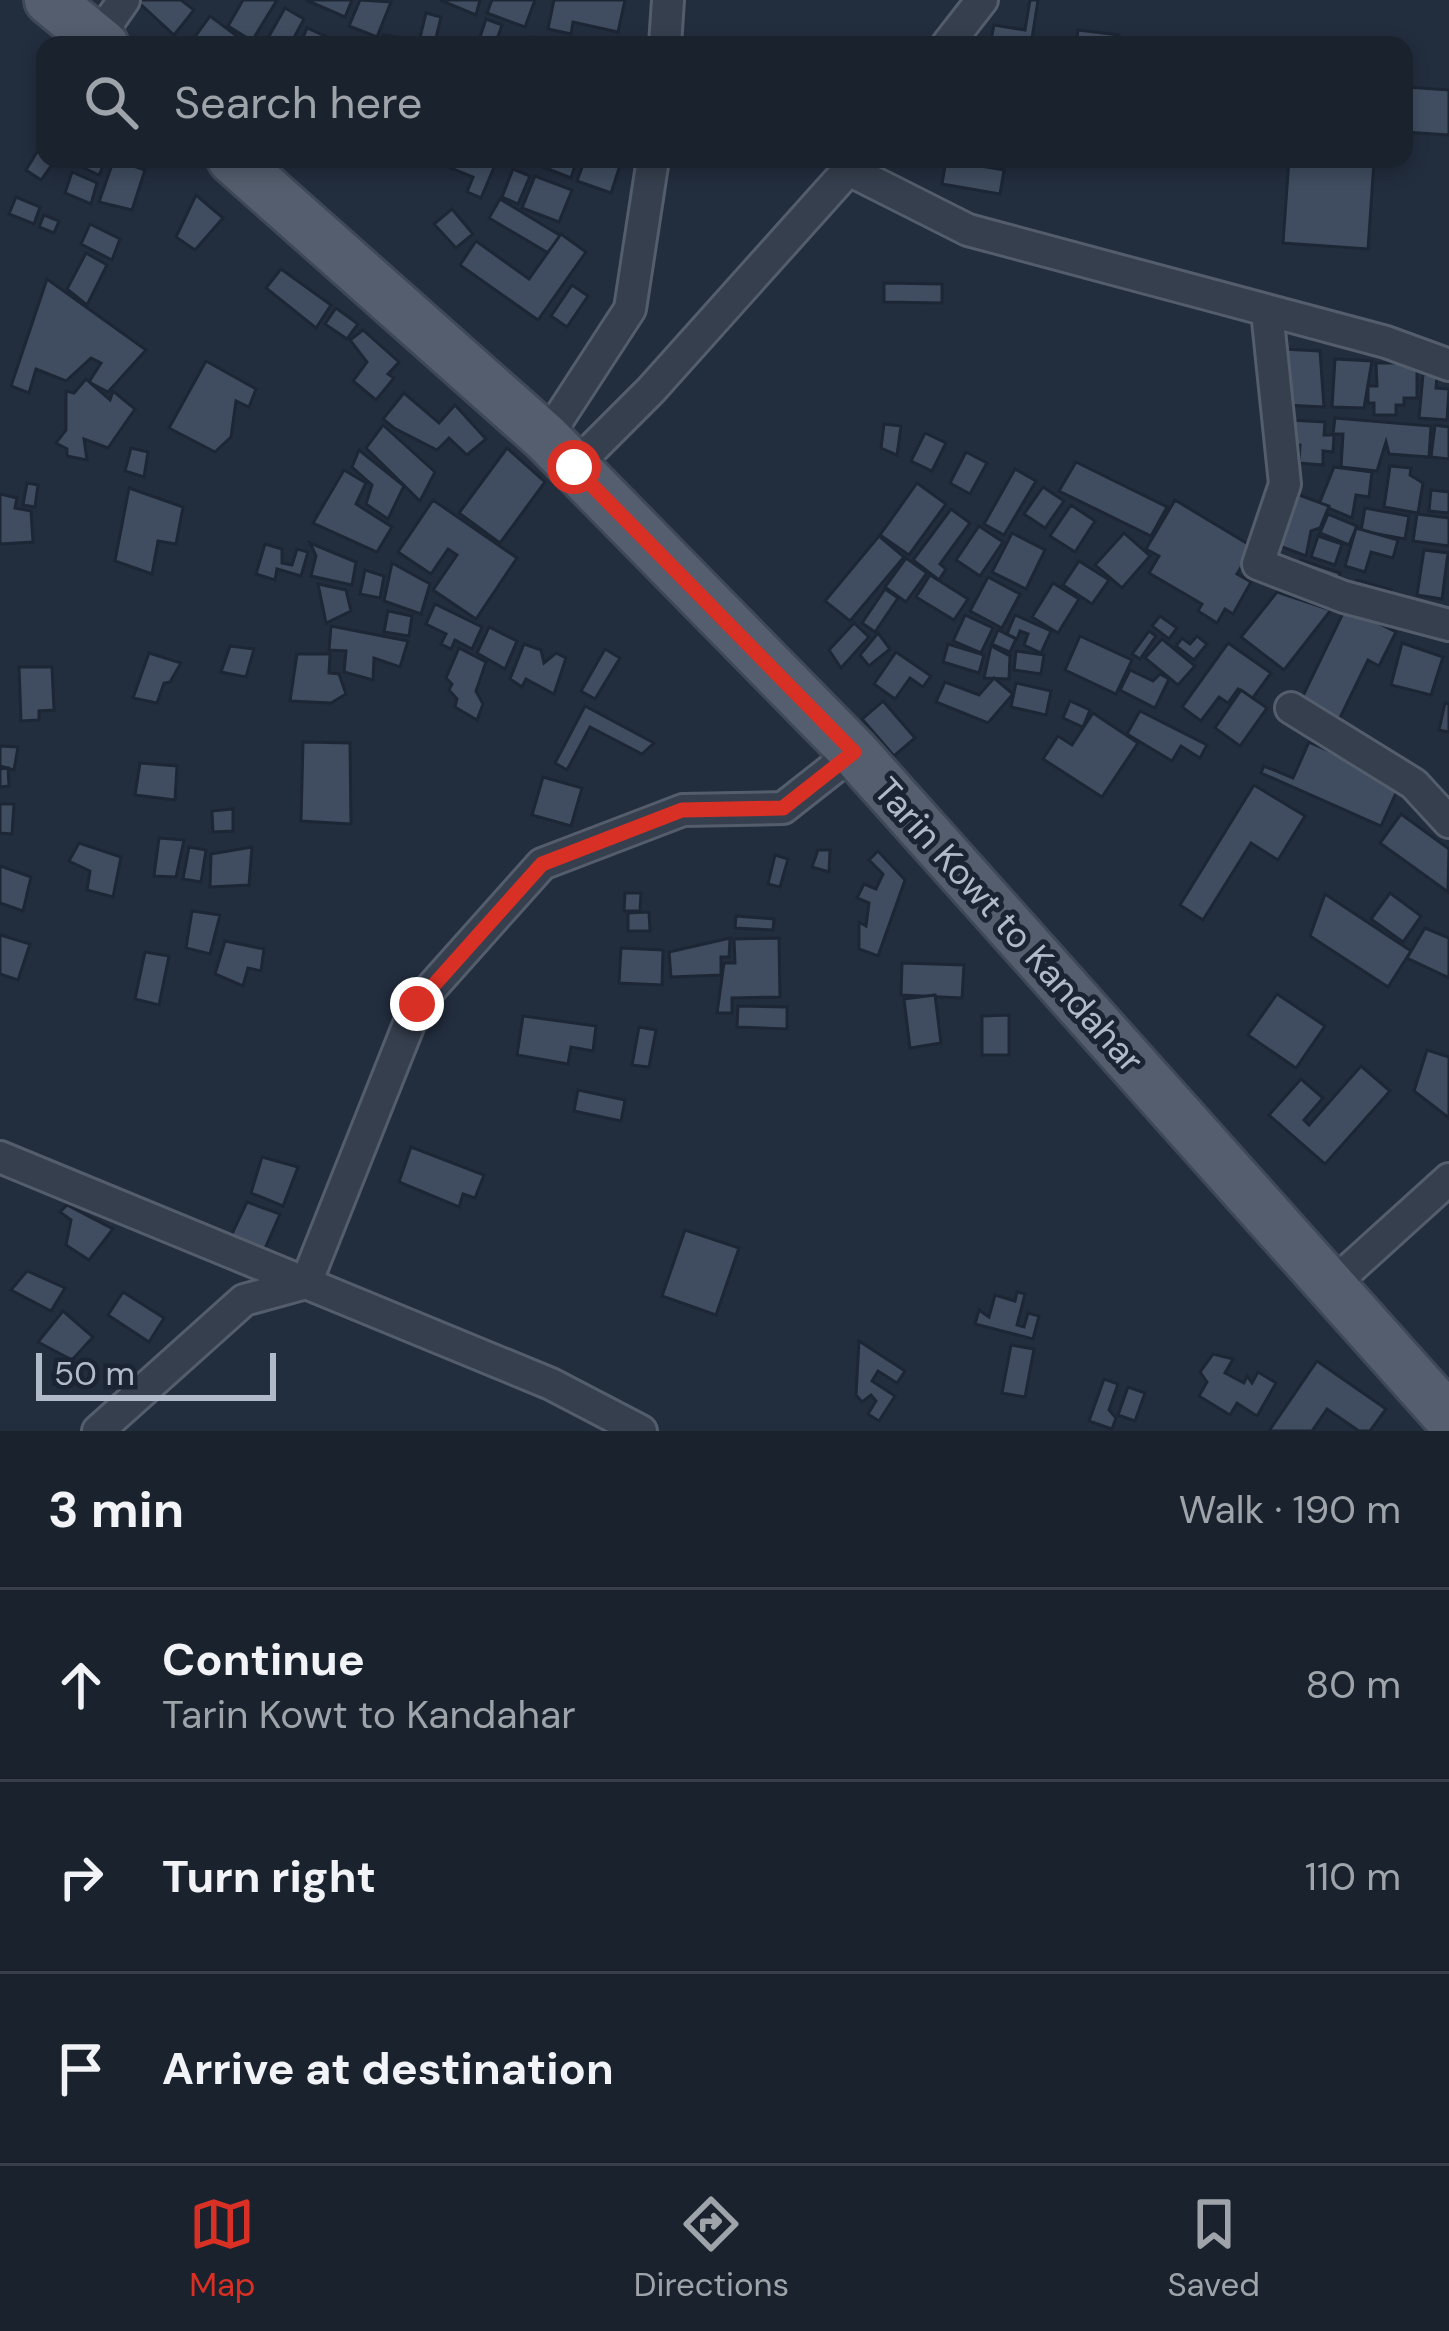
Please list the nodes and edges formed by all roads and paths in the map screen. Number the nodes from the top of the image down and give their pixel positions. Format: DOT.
graph roads {
  1 [pos="49,0"];
  2 [pos="668,0"];
  3 [pos="982,0"];
  4 [pos="108,28"];
  5 [pos="665,36"];
  6 [pos="954,36"];
  7 [pos="242,168"];
  8 [pos="652,168"];
  9 [pos="850,168"];
  10 [pos="861,168"];
  11 [pos="1267,310"];
  12 [pos="1449,364"];
  13 [pos="560,452"];
  14 [pos="1449,625"];
  15 [pos="1291,708"];
  16 [pos="854,752"];
  17 [pos="1449,822"];
  18 [pos="0,1157"];
  19 [pos="1449,1179"];
  20 [pos="305,1283"];
  21 [pos="1331,1286"];
  22 [pos="1449,1418"];
  23 [pos="98,1431"];
  24 [pos="641,1431"];
  1 -- 4 [label="main road"];
  2 -- 5 [label="street"];
  3 -- 6 [label="street"];
  7 -- 13 [label="main road, Tarin Kowt to Kandahar"];
  8 -- 13 [label="street"];
  9 -- 13 [label="street"];
  10 -- 11 [label="street"];
  11 -- 12 [label="street"];
  11 -- 14 [label="street"];
  13 -- 16 [label="main road, Tarin Kowt to Kandahar"];
  15 -- 17 [label="street"];
  16 -- 20 [label="street"];
  16 -- 21 [label="main road, Tarin Kowt to Kandahar"];
  18 -- 20 [label="street"];
  19 -- 21 [label="street"];
  20 -- 23 [label="street"];
  20 -- 24 [label="street"];
  21 -- 22 [label="main road, Tarin Kowt to Kandahar"];
}
